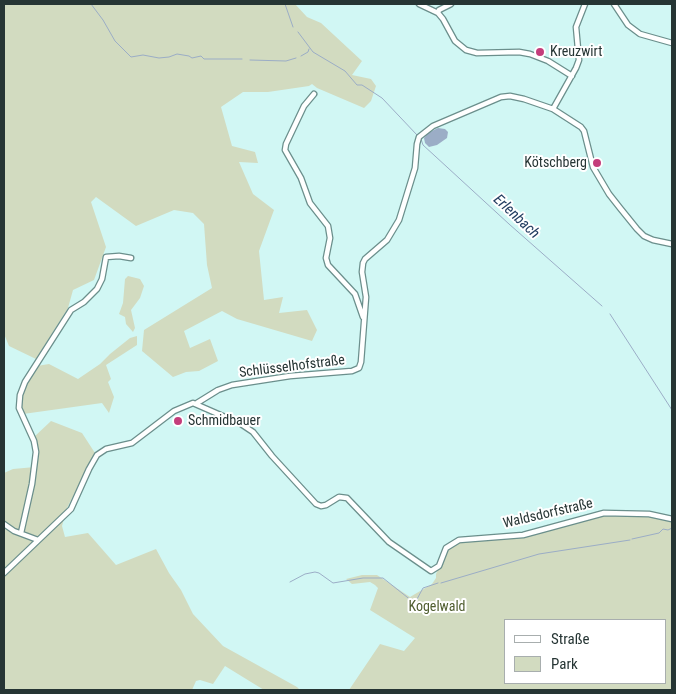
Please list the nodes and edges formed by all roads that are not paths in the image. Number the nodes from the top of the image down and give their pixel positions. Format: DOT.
graph roads {
  1 [pos="420,4"];
  2 [pos="451,4"];
  3 [pos="585,4"];
  4 [pos="614,4"];
  5 [pos="438,13"];
  6 [pos="672,43"];
  7 [pos="572,76"];
  8 [pos="314,94"];
  9 [pos="553,108"];
  10 [pos="672,244"];
  11 [pos="131,258"];
  12 [pos="363,317"];
  13 [pos="197,404"];
  14 [pos="672,519"];
  15 [pos="4,524"];
  16 [pos="21,533"];
  17 [pos="38,540"];
  18 [pos="4,573"];
  1 -- 5 [label="street"];
  2 -- 5 [label="street"];
  3 -- 7 [label="street"];
  4 -- 6 [label="street"];
  5 -- 7 [label="street"];
  7 -- 9 [label="street"];
  8 -- 12 [label="street"];
  9 -- 10 [label="street"];
  9 -- 12 [label="street, Schlüsselhofstraße"];
  11 -- 16 [label="street"];
  12 -- 13 [label="street, Schlüsselhofstraße"];
  13 -- 14 [label="street, Waldsdorfstraße"];
  13 -- 17 [label="street"];
  15 -- 16 [label="street"];
  16 -- 17 [label="street"];
  17 -- 18 [label="street"];
}
